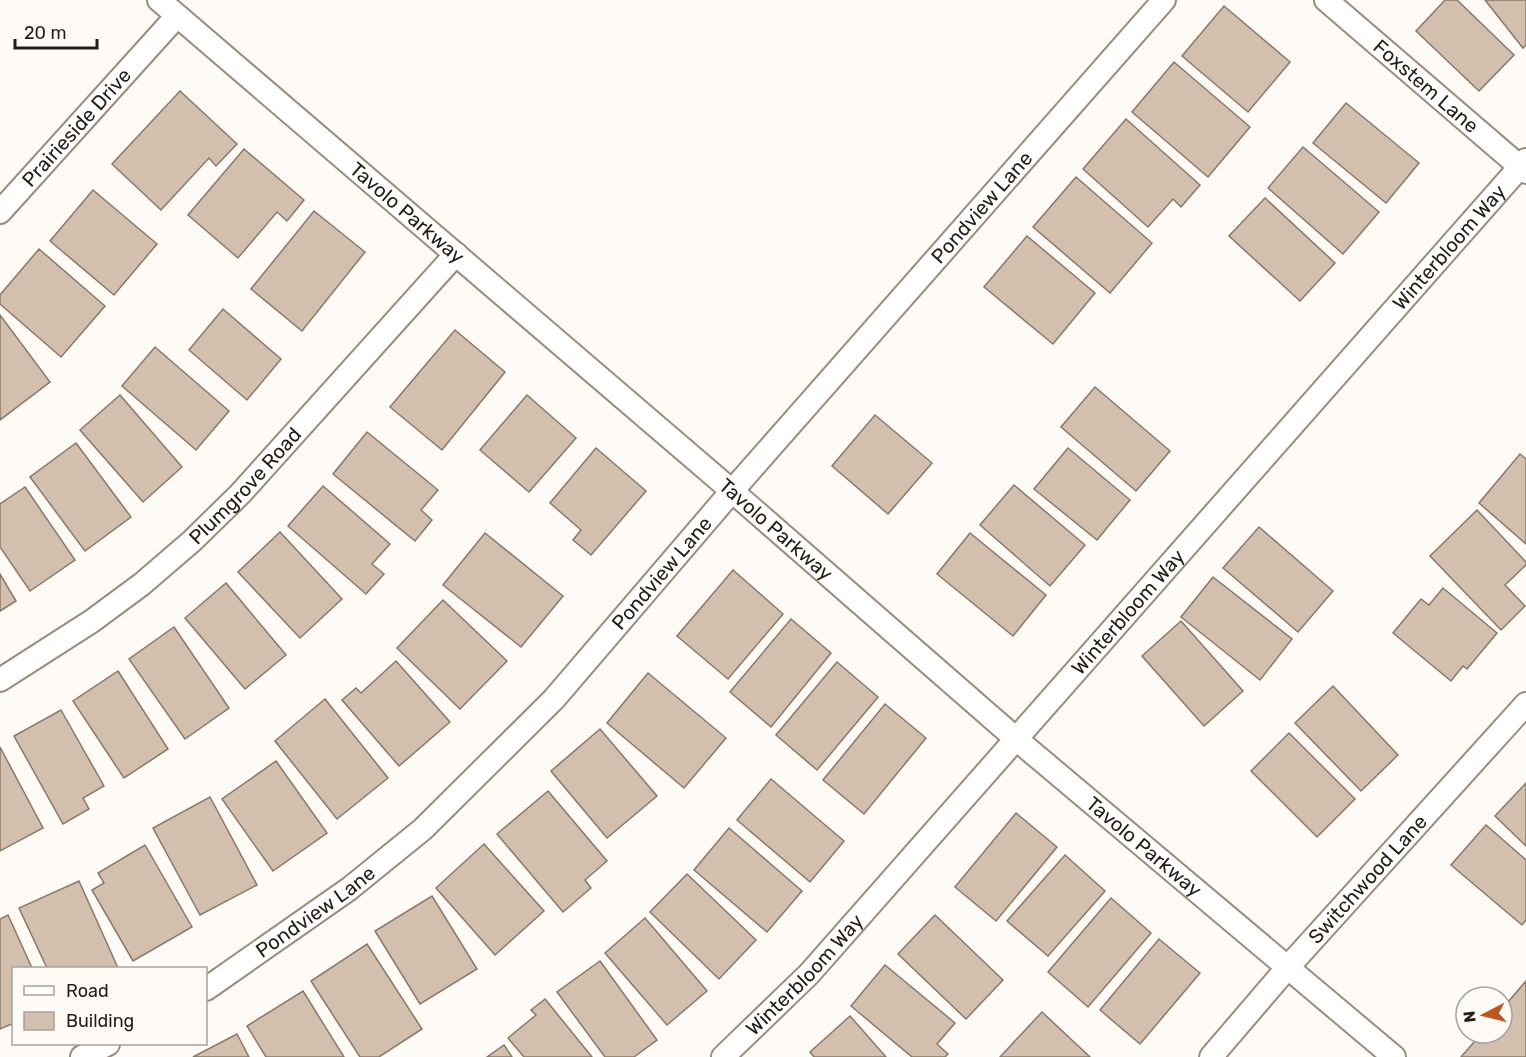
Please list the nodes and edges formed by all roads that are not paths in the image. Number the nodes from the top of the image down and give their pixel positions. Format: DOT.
graph roads {
  1 [pos="159,0"];
  2 [pos="1164,0"];
  3 [pos="1326,0"];
  4 [pos="177,16"];
  5 [pos="1524,166"];
  6 [pos="0,212"];
  7 [pos="456,254"];
  8 [pos="732,491"];
  9 [pos="0,680"];
  10 [pos="1526,704"];
  11 [pos="1015,738"];
  12 [pos="1288,967"];
  13 [pos="207,988"];
  14 [pos="106,1045"];
  15 [pos="82,1057"];
  16 [pos="723,1057"];
  17 [pos="1210,1057"];
  18 [pos="1394,1057"];
  1 -- 4 [label="street, Tavolo Parkway"];
  2 -- 8 [label="street, Pondview Lane"];
  3 -- 5 [label="street, Foxstem Lane"];
  4 -- 6 [label="street, Prairieside Drive"];
  4 -- 7 [label="street, Tavolo Parkway"];
  5 -- 11 [label="street, Winterbloom Way"];
  7 -- 8 [label="street, Tavolo Parkway"];
  7 -- 9 [label="street, Plumgrove Road"];
  8 -- 11 [label="street, Tavolo Parkway"];
  8 -- 13 [label="street, Pondview Lane"];
  10 -- 12 [label="street, Switchwood Lane"];
  11 -- 12 [label="street, Tavolo Parkway"];
  11 -- 16 [label="street, Winterbloom Way"];
  12 -- 17 [label="street, Switchwood Lane"];
  12 -- 18 [label="street, Tavolo Parkway"];
  14 -- 15 [label="street"];
}
